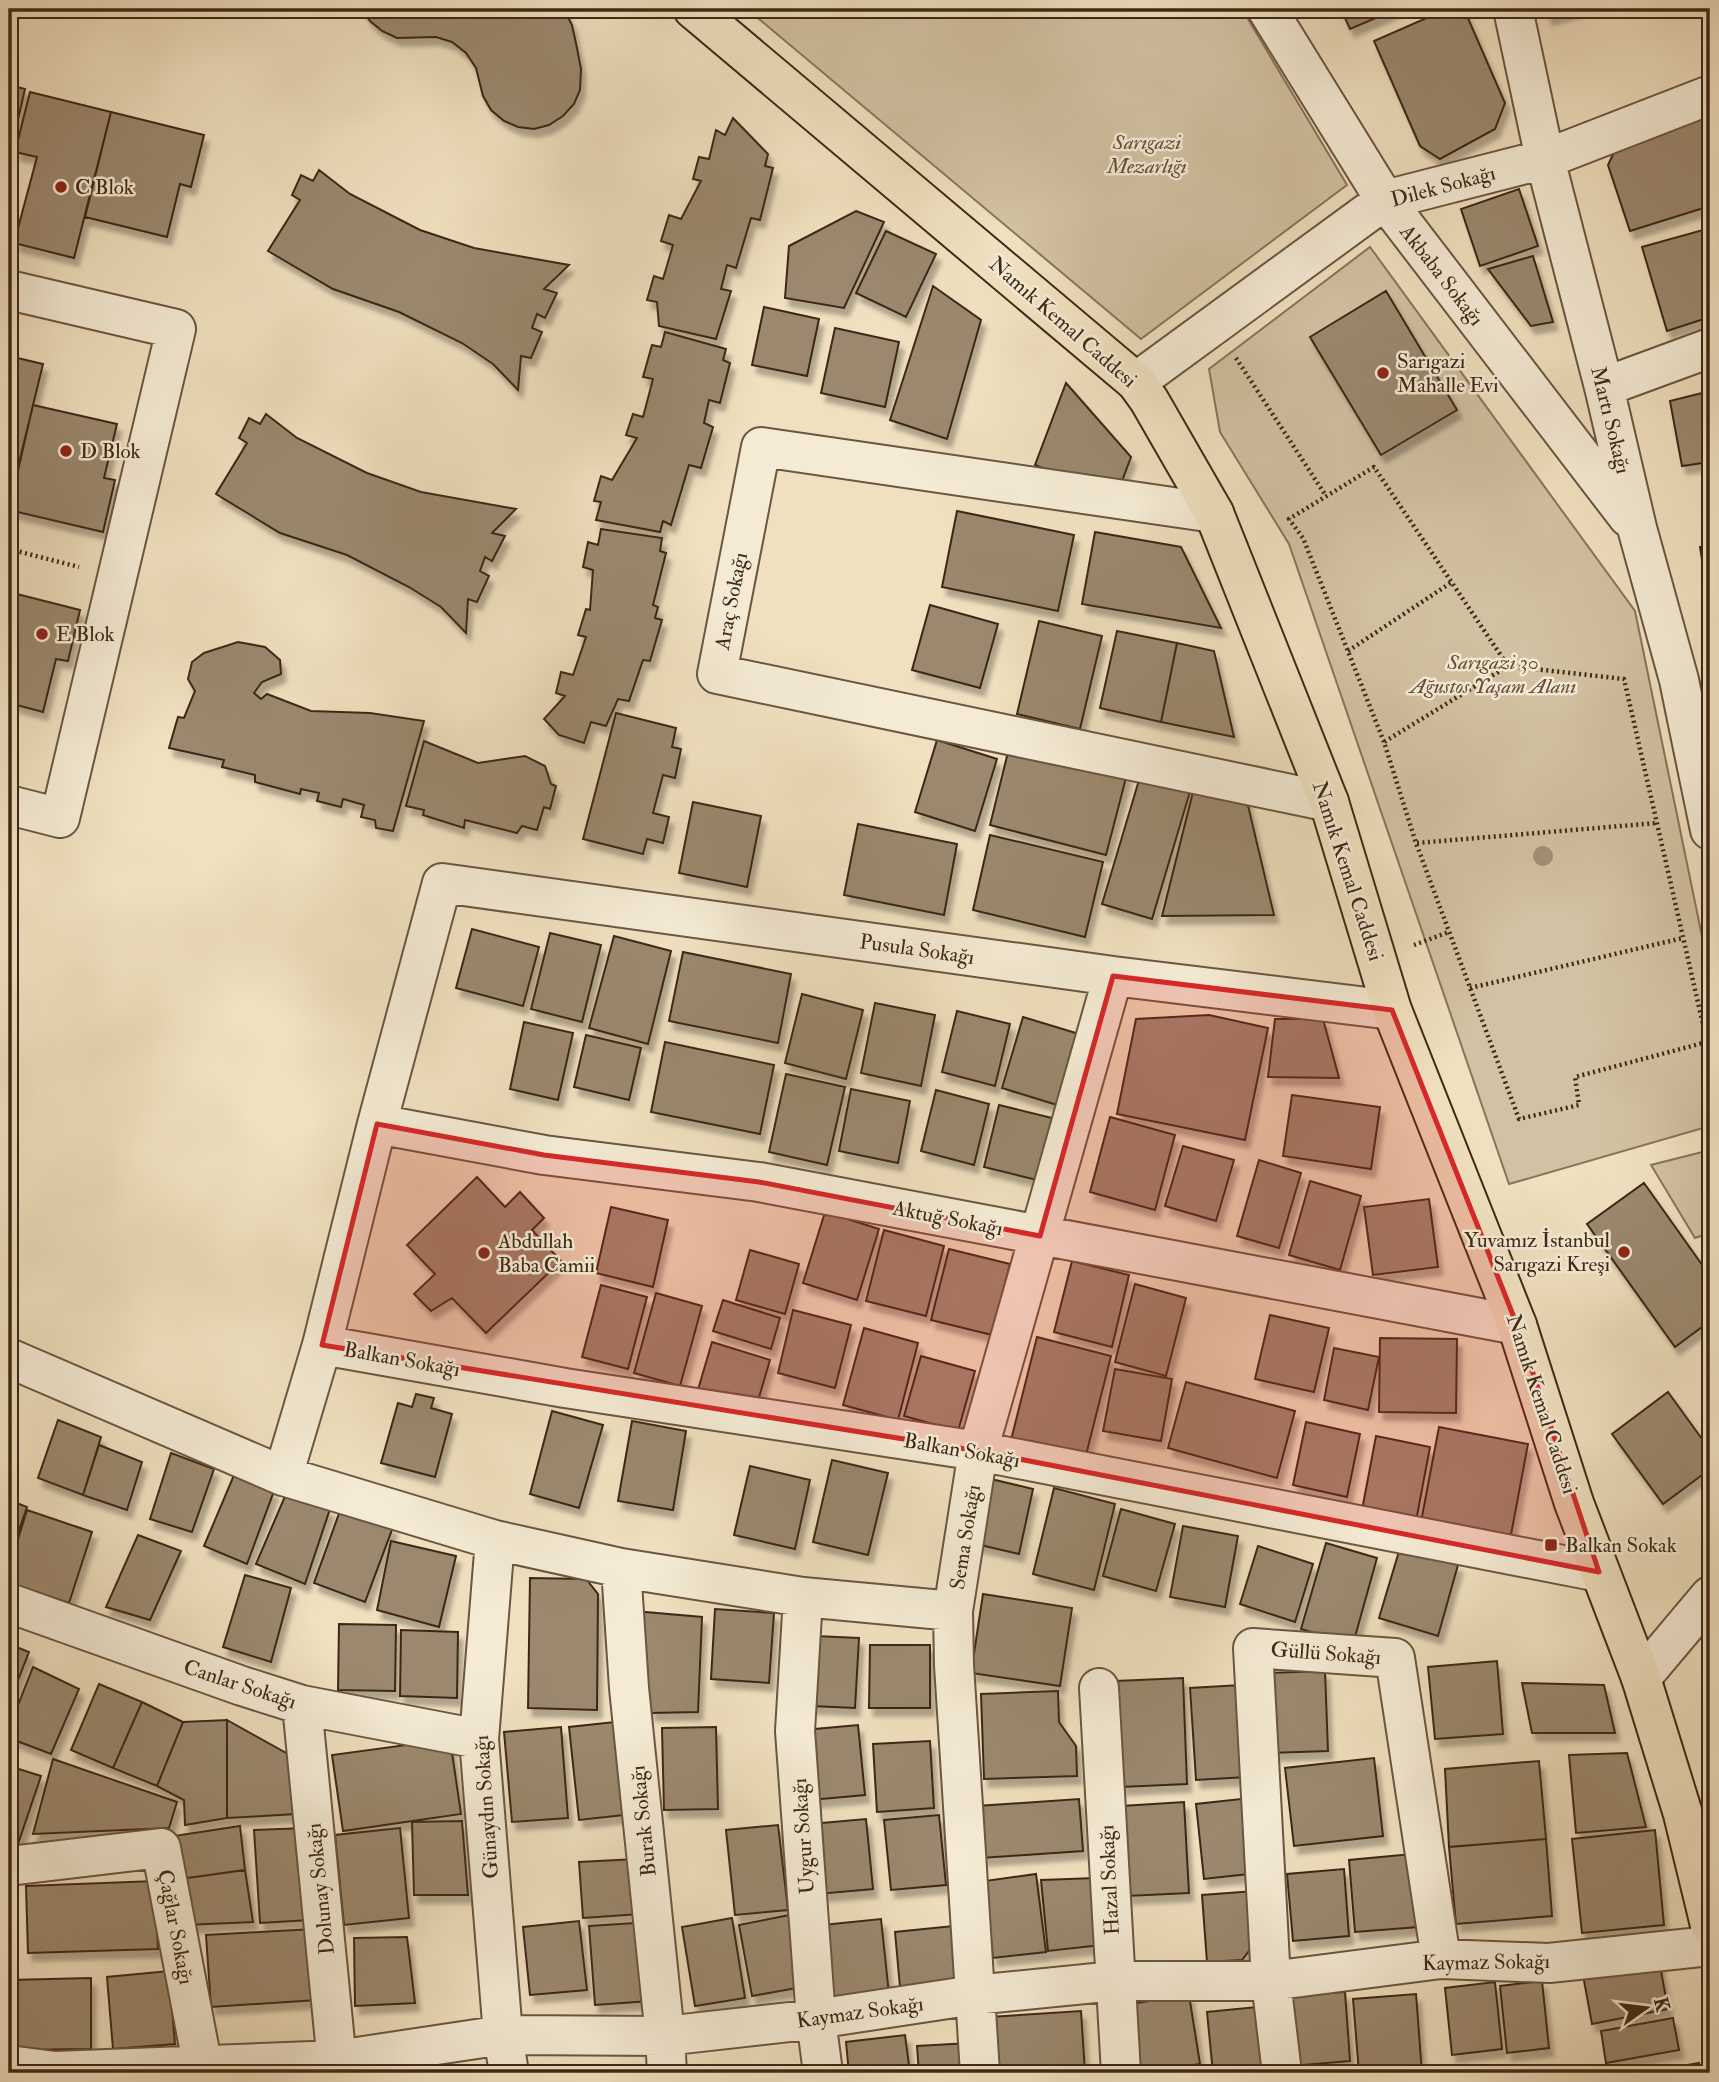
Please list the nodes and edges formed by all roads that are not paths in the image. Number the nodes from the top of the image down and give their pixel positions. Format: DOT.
graph roads {
  1 [pos="693,9"];
  2 [pos="1267,9"];
  3 [pos="1513,9"];
  4 [pos="1710,95"];
  5 [pos="1545,159"];
  6 [pos="1385,200"];
  7 [pos="9,290"];
  8 [pos="1710,348"];
  9 [pos="1136,382"];
  10 [pos="1604,387"];
  11 [pos="1214,513"];
  12 [pos="1637,528"];
  13 [pos="1695,672"];
  14 [pos="1328,802"];
  15 [pos="9,805"];
  16 [pos="1710,830"];
  17 [pos="1114,976"];
  18 [pos="1392,1010"];
  19 [pos="377,1124"];
  20 [pos="1040,1236"];
  21 [pos="1517,1325"];
  22 [pos="322,1345"];
  23 [pos="9,1358"];
  24 [pos="978,1451"];
  25 [pos="283,1476"];
  26 [pos="495,1540"];
  27 [pos="621,1568"];
  28 [pos="1599,1572"];
  29 [pos="1710,1596"];
  30 [pos="803,1597"];
  31 [pos="9,1603"];
  32 [pos="953,1611"];
  33 [pos="1641,1678"];
  34 [pos="1099,1688"];
  35 [pos="302,1705"];
  36 [pos="479,1740"];
  37 [pos="9,1866"];
  38 [pos="1710,1925"];
  39 [pos="1710,1946"];
  40 [pos="1441,1959"];
  41 [pos="1115,1981"];
  42 [pos="1271,1981"];
  43 [pos="974,1995"];
  44 [pos="816,2019"];
  45 [pos="503,2035"];
  46 [pos="665,2036"];
  47 [pos="9,2065"];
  48 [pos="337,2067"];
  49 [pos="204,2070"];
  50 [pos="55,2072"];
  51 [pos="509,2073"];
  52 [pos="667,2073"];
  53 [pos="823,2073"];
  54 [pos="980,2073"];
  55 [pos="1121,2073"];
  56 [pos="1282,2073"];
  1 -- 9 [label="main road, Namık Kemal Caddesi"];
  2 -- 6 [label="street, Akbaba Sokağı"];
  3 -- 5 [label="street, Martı Sokağı"];
  4 -- 5 [label="street, Dilek Sokağı"];
  5 -- 6 [label="street, Dilek Sokağı"];
  5 -- 10 [label="street, Martı Sokağı"];
  6 -- 9 [label="street, Dilek Sokağı"];
  6 -- 12 [label="street, Akbaba Sokağı"];
  7 -- 15 [label="street"];
  8 -- 10 [label="street"];
  9 -- 11 [label="main road, Namık Kemal Caddesi"];
  10 -- 12 [label="street, Martı Sokağı"];
  11 -- 14 [label="main road, Namık Kemal Caddesi"];
  11 -- 14 [label="street, Araç Sokağı"];
  12 -- 13 [label="street, Martı Sokağı"];
  13 -- 16 [label="street, Martı Sokağı"];
  14 -- 18 [label="main road, Namık Kemal Caddesi"];
  17 -- 18 [label="street, Pusula Sokağı"];
  17 -- 19 [label="street, Pusula Sokağı"];
  17 -- 20 [label="street, Sema Sokağı"];
  18 -- 21 [label="main road, Namık Kemal Caddesi"];
  19 -- 20 [label="street, Aktuğ Sokağı"];
  19 -- 22 [label="street"];
  20 -- 21 [label="street, Aktuğ Sokağı"];
  20 -- 24 [label="street, Sema Sokağı"];
  21 -- 28 [label="main road, Namık Kemal Caddesi"];
  22 -- 24 [label="street, Balkan Sokağı"];
  22 -- 25 [label="street"];
  23 -- 25 [label="street"];
  24 -- 28 [label="street, Balkan Sokağı"];
  24 -- 32 [label="street, Sema Sokağı"];
  25 -- 26 [label="street"];
  26 -- 27 [label="street"];
  26 -- 36 [label="street, Günaydın Sokağı"];
  27 -- 30 [label="street"];
  27 -- 46 [label="street, Burak Sokağı"];
  28 -- 33 [label="main road, Namık Kemal Caddesi"];
  29 -- 33 [label="street"];
  30 -- 32 [label="street"];
  30 -- 44 [label="street, Uygur Sokağı"];
  31 -- 35 [label="street, Canlar Sokağı"];
  32 -- 43 [label="street, Sema Sokağı"];
  33 -- 38 [label="main road, Namık Kemal Caddesi"];
  34 -- 41 [label="street, Hazal Sokağı"];
  35 -- 36 [label="street, Canlar Sokağı"];
  35 -- 48 [label="street, Dolunay Sokağı"];
  36 -- 45 [label="street, Günaydın Sokağı"];
  37 -- 49 [label="street, Çağlar Sokağı"];
  39 -- 40 [label="street, Kaymaz Sokağı"];
  40 -- 42 [label="street, Kaymaz Sokağı"];
  40 -- 42 [label="street, Güllü Sokağı"];
  41 -- 42 [label="street, Kaymaz Sokağı"];
  41 -- 43 [label="street, Kaymaz Sokağı"];
  41 -- 55 [label="street, Hazal Sokağı"];
  42 -- 56 [label="street, Güllü Sokağı"];
  43 -- 44 [label="street, Kaymaz Sokağı"];
  43 -- 54 [label="street, Sema Sokağı"];
  44 -- 46 [label="street, Kaymaz Sokağı"];
  44 -- 53 [label="street, Uygur Sokağı"];
  45 -- 46 [label="street, Kaymaz Sokağı"];
  45 -- 48 [label="street, Kaymaz Sokağı"];
  45 -- 51 [label="street, Günaydın Sokağı"];
  46 -- 52 [label="street, Burak Sokağı"];
  47 -- 50 [label="street, Kaymaz Sokağı"];
  48 -- 49 [label="street, Kaymaz Sokağı"];
  49 -- 50 [label="street, Kaymaz Sokağı"];
}
